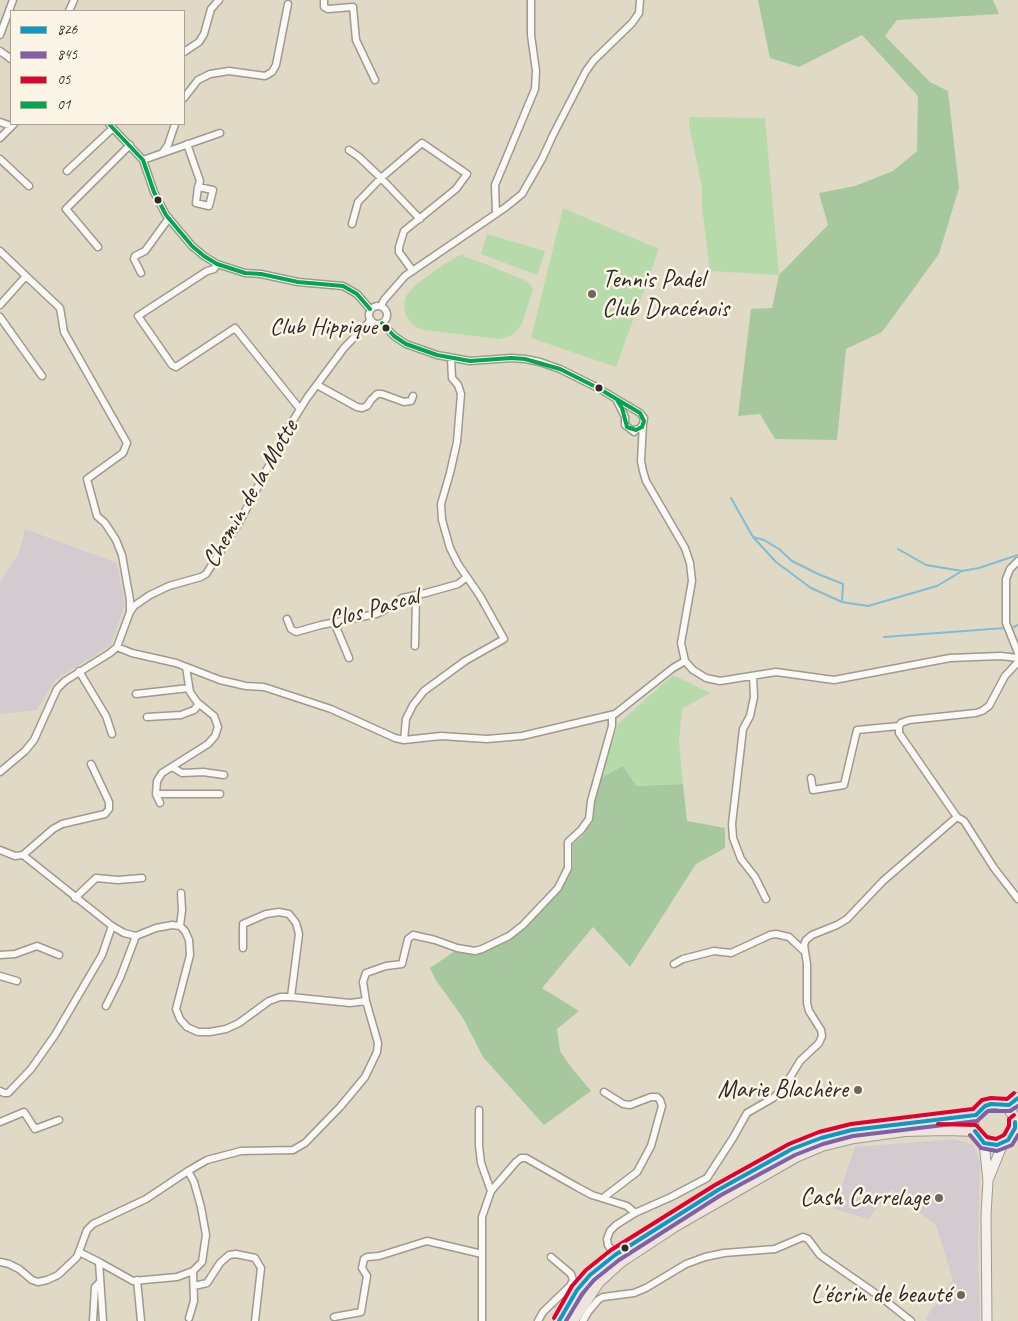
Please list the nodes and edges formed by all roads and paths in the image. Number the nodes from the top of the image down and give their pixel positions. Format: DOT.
graph roads {
  1 [pos="13,0"];
  2 [pos="219,0"];
  3 [pos="324,0"];
  4 [pos="531,0"];
  5 [pos="640,0"];
  6 [pos="288,4"];
  7 [pos="0,35"];
  8 [pos="185,51"];
  9 [pos="375,80"];
  10 [pos="185,97"];
  11 [pos="12,125"];
  12 [pos="175,125"];
  13 [pos="111,126"];
  14 [pos="220,133"];
  15 [pos="0,138"];
  16 [pos="187,144"];
  17 [pos="130,145"];
  18 [pos="349,150"];
  19 [pos="163,153"];
  20 [pos="0,159"];
  21 [pos="143,160"];
  22 [pos="67,171"];
  23 [pos="381,178"];
  24 [pos="29,186"];
  25 [pos="198,187"];
  26 [pos="496,214"];
  27 [pos="169,218"];
  28 [pos="420,218"];
  29 [pos="352,224"];
  30 [pos="98,247"];
  31 [pos="0,251"];
  32 [pos="217,264"];
  33 [pos="412,270"];
  34 [pos="141,273"];
  35 [pos="26,276"];
  36 [pos="0,305"];
  37 [pos="381,306"];
  38 [pos="370,310"];
  39 [pos="0,317"];
  40 [pos="370,320"];
  41 [pos="382,323"];
  42 [pos="451,359"];
  43 [pos="42,376"];
  44 [pos="317,385"];
  45 [pos="413,396"];
  46 [pos="616,400"];
  47 [pos="300,408"];
  48 [pos="638,411"];
  49 [pos="625,417"];
  50 [pos="643,424"];
  51 [pos="633,430"];
  52 [pos="642,443"];
  53 [pos="1018,561"];
  54 [pos="468,577"];
  55 [pos="416,596"];
  56 [pos="130,612"];
  57 [pos="287,619"];
  58 [pos="334,622"];
  59 [pos="117,646"];
  60 [pos="415,646"];
  61 [pos="1018,653"];
  62 [pos="349,658"];
  63 [pos="1018,658"];
  64 [pos="685,661"];
  65 [pos="1018,662"];
  66 [pos="186,667"];
  67 [pos="79,671"];
  68 [pos="752,676"];
  69 [pos="189,688"];
  70 [pos="136,694"];
  71 [pos="199,704"];
  72 [pos="612,715"];
  73 [pos="147,717"];
  74 [pos="899,726"];
  75 [pos="112,734"];
  76 [pos="404,740"];
  77 [pos="91,764"];
  78 [pos="172,767"];
  79 [pos="0,772"];
  80 [pos="224,775"];
  81 [pos="810,778"];
  82 [pos="156,794"];
  83 [pos="220,794"];
  84 [pos="160,803"];
  85 [pos="957,817"];
  86 [pos="0,850"];
  87 [pos="23,855"];
  88 [pos="142,878"];
  89 [pos="181,893"];
  90 [pos="76,898"];
  91 [pos="766,899"];
  92 [pos="1018,899"];
  93 [pos="112,926"];
  94 [pos="180,926"];
  95 [pos="136,936"];
  96 [pos="243,948"];
  97 [pos="805,952"];
  98 [pos="0,955"];
  99 [pos="58,955"];
  100 [pos="674,964"];
  101 [pos="0,976"];
  102 [pos="17,982"];
  103 [pos="291,997"];
  104 [pos="366,1001"];
  105 [pos="106,1006"];
  106 [pos="0,1091"];
  107 [pos="604,1092"];
  108 [pos="1018,1098"];
  109 [pos="1003,1106"];
  110 [pos="479,1110"];
  111 [pos="976,1115"];
  112 [pos="60,1120"];
  113 [pos="1016,1120"];
  114 [pos="0,1122"];
  115 [pos="975,1131"];
  116 [pos="984,1143"];
  117 [pos="1003,1143"];
  118 [pos="188,1171"];
  119 [pos="988,1181"];
  120 [pos="491,1191"];
  121 [pos="603,1198"];
  122 [pos="635,1213"];
  123 [pos="80,1252"];
  124 [pos="482,1254"];
  125 [pos="615,1255"];
  126 [pos="551,1257"];
  127 [pos="0,1262"];
  128 [pos="99,1262"];
  129 [pos="193,1271"];
  130 [pos="137,1280"];
  131 [pos="100,1282"];
  132 [pos="194,1286"];
  133 [pos="334,1317"];
  134 [pos="188,1318"];
  135 [pos="93,1321"];
  136 [pos="103,1321"];
  137 [pos="141,1321"];
  138 [pos="255,1321"];
  139 [pos="482,1321"];
  140 [pos="538,1321"];
  141 [pos="559,1321"];
  142 [pos="573,1321"];
  143 [pos="583,1321"];
  144 [pos="911,1321"];
  145 [pos="987,1321"];
  1 -- 7 [label="street"];
  2 -- 8 [label="street"];
  3 -- 9 [label="street"];
  4 -- 26 [label="street"];
  5 -- 26 [label="street"];
  6 -- 10 [label="street"];
  11 -- 15 [label="street"];
  12 -- 19 [label="street"];
  13 -- 17 [label="street"];
  13 -- 22 [label="street"];
  14 -- 16 [label="street"];
  16 -- 19 [label="street"];
  16 -- 25 [label="street"];
  17 -- 21 [label="street"];
  17 -- 30 [label="street"];
  18 -- 23 [label="street"];
  19 -- 21 [label="street"];
  20 -- 24 [label="street"];
  21 -- 27 [label="street"];
  23 -- 28 [label="street"];
  23 -- 28 [label="street"];
  23 -- 29 [label="street"];
  26 -- 33 [label="street"];
  27 -- 32 [label="street"];
  27 -- 34 [label="street"];
  28 -- 33 [label="street"];
  31 -- 35 [label="street"];
  32 -- 38 [label="street"];
  32 -- 47 [label="street"];
  33 -- 37 [label="street"];
  35 -- 36 [label="street"];
  35 -- 56 [label="street"];
  37 -- 38 [label="street"];
  37 -- 41 [label="street"];
  38 -- 40 [label="street"];
  39 -- 43 [label="street"];
  40 -- 41 [label="street"];
  40 -- 44 [label="street, Chemin de la Motte"];
  41 -- 42 [label="street"];
  42 -- 46 [label="street"];
  42 -- 54 [label="street"];
  44 -- 45 [label="street"];
  44 -- 47 [label="street, Chemin de la Motte"];
  46 -- 48 [label="street"];
  46 -- 49 [label="street"];
  47 -- 56 [label="street, Chemin de la Motte"];
  48 -- 49 [label="street"];
  48 -- 50 [label="street"];
  49 -- 51 [label="street"];
  50 -- 51 [label="street"];
  50 -- 52 [label="street"];
  51 -- 52 [label="street"];
  52 -- 64 [label="street"];
  53 -- 61 [label="street"];
  54 -- 55 [label="street, Clos Pascal"];
  54 -- 76 [label="street"];
  55 -- 58 [label="street, Clos Pascal"];
  55 -- 60 [label="street"];
  56 -- 59 [label="street, Chemin de la Motte"];
  57 -- 58 [label="street, Clos Pascal"];
  58 -- 62 [label="street"];
  59 -- 66 [label="street"];
  59 -- 67 [label="street"];
  63 -- 68 [label="street"];
  64 -- 68 [label="street"];
  64 -- 72 [label="street"];
  65 -- 74 [label="street"];
  66 -- 69 [label="street"];
  66 -- 76 [label="street"];
  67 -- 75 [label="street"];
  67 -- 79 [label="street"];
  68 -- 91 [label="street"];
  69 -- 70 [label="street"];
  69 -- 71 [label="street"];
  71 -- 73 [label="street"];
  71 -- 78 [label="street"];
  72 -- 76 [label="street"];
  72 -- 104 [label="street"];
  74 -- 81 [label="street"];
  74 -- 85 [label="street"];
  77 -- 87 [label="street"];
  78 -- 80 [label="street"];
  78 -- 82 [label="street"];
  82 -- 83 [label="street"];
  82 -- 84 [label="street"];
  85 -- 92 [label="street"];
  85 -- 97 [label="street"];
  86 -- 87 [label="street"];
  87 -- 90 [label="street"];
  88 -- 90 [label="street"];
  89 -- 94 [label="street"];
  90 -- 93 [label="street"];
  93 -- 95 [label="street"];
  93 -- 106 [label="street"];
  94 -- 95 [label="street"];
  94 -- 103 [label="street"];
  95 -- 105 [label="street"];
  96 -- 103 [label="street"];
  97 -- 100 [label="street"];
  97 -- 122 [label="street"];
  98 -- 99 [label="street"];
  101 -- 102 [label="street"];
  103 -- 104 [label="street"];
  104 -- 118 [label="street"];
  107 -- 121 [label="street"];
  108 -- 109 [label="main road"];
  109 -- 111 [label="main road"];
  109 -- 113 [label="main road"];
  110 -- 120 [label="street"];
  111 -- 115 [label="main road"];
  111 -- 125 [label="main road"];
  112 -- 114 [label="street"];
  113 -- 117 [label="main road"];
  115 -- 116 [label="main road"];
  115 -- 142 [label="main road"];
  116 -- 117 [label="main road"];
  116 -- 119 [label="main road"];
  117 -- 119 [label="main road"];
  118 -- 123 [label="street"];
  118 -- 129 [label="street"];
  119 -- 145 [label="main road"];
  120 -- 121 [label="street"];
  120 -- 124 [label="street"];
  121 -- 122 [label="street"];
  122 -- 125 [label="street"];
  123 -- 127 [label="street"];
  123 -- 128 [label="street"];
  124 -- 133 [label="street"];
  124 -- 139 [label="street"];
  125 -- 141 [label="main road"];
  126 -- 140 [label="street"];
  128 -- 130 [label="street"];
  128 -- 131 [label="street"];
  129 -- 130 [label="street"];
  129 -- 132 [label="street"];
  130 -- 137 [label="street"];
  131 -- 135 [label="street"];
  131 -- 136 [label="street"];
  132 -- 134 [label="street"];
  132 -- 138 [label="street"];
  143 -- 144 [label="street"];
}
